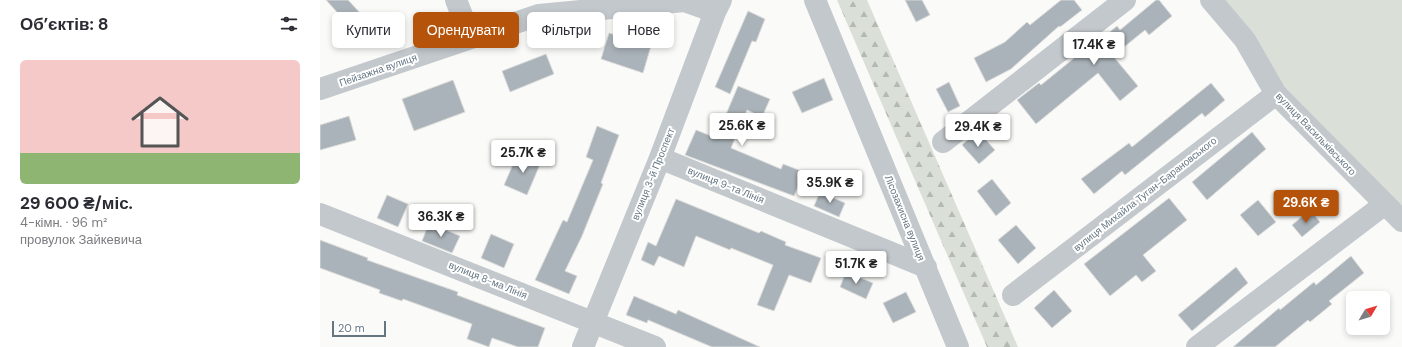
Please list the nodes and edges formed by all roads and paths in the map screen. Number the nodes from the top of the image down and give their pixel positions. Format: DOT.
graph roads {
  1 [pos="456,0"];
  2 [pos="815,0"];
  3 [pos="1125,0"];
  4 [pos="1211,0"];
  5 [pos="718,6"];
  6 [pos="461,12"];
  7 [pos="519,22"];
  8 [pos="441,48"];
  9 [pos="320,89"];
  10 [pos="1276,94"];
  11 [pos="943,142"];
  12 [pos="660,158"];
  13 [pos="1385,204"];
  14 [pos="320,214"];
  15 [pos="1402,221"];
  16 [pos="926,267"];
  17 [pos="1013,295"];
  18 [pos="593,322"];
  19 [pos="582,347"];
  20 [pos="655,347"];
  21 [pos="958,347"];
  22 [pos="1197,347"];
  1 -- 6 [label="street"];
  2 -- 16 [label="street, Лісозахисна вулиця"];
  3 -- 11 [label="street"];
  4 -- 10 [label="street, вулиця Васильківського"];
  5 -- 7 [label="street, Пейзажна вулиця"];
  5 -- 12 [label="street, вулиця 3-й Проспект"];
  8 -- 9 [label="street, Пейзажна вулиця"];
  10 -- 13 [label="street, вулиця Васильківського"];
  10 -- 17 [label="street, вулиця Михайла Туган-Барановського"];
  12 -- 16 [label="street, вулиця 9-та Лінія"];
  12 -- 18 [label="street, вулиця 3-й Проспект"];
  13 -- 15 [label="street, вулиця Васильківського"];
  13 -- 22 [label="street"];
  14 -- 18 [label="street, вулиця 8-ма Лінія"];
  16 -- 21 [label="street, Лісозахисна вулиця"];
  18 -- 19 [label="street, вулиця 3-й Проспект"];
  18 -- 20 [label="street, вулиця 8-ма Лінія"];
}
